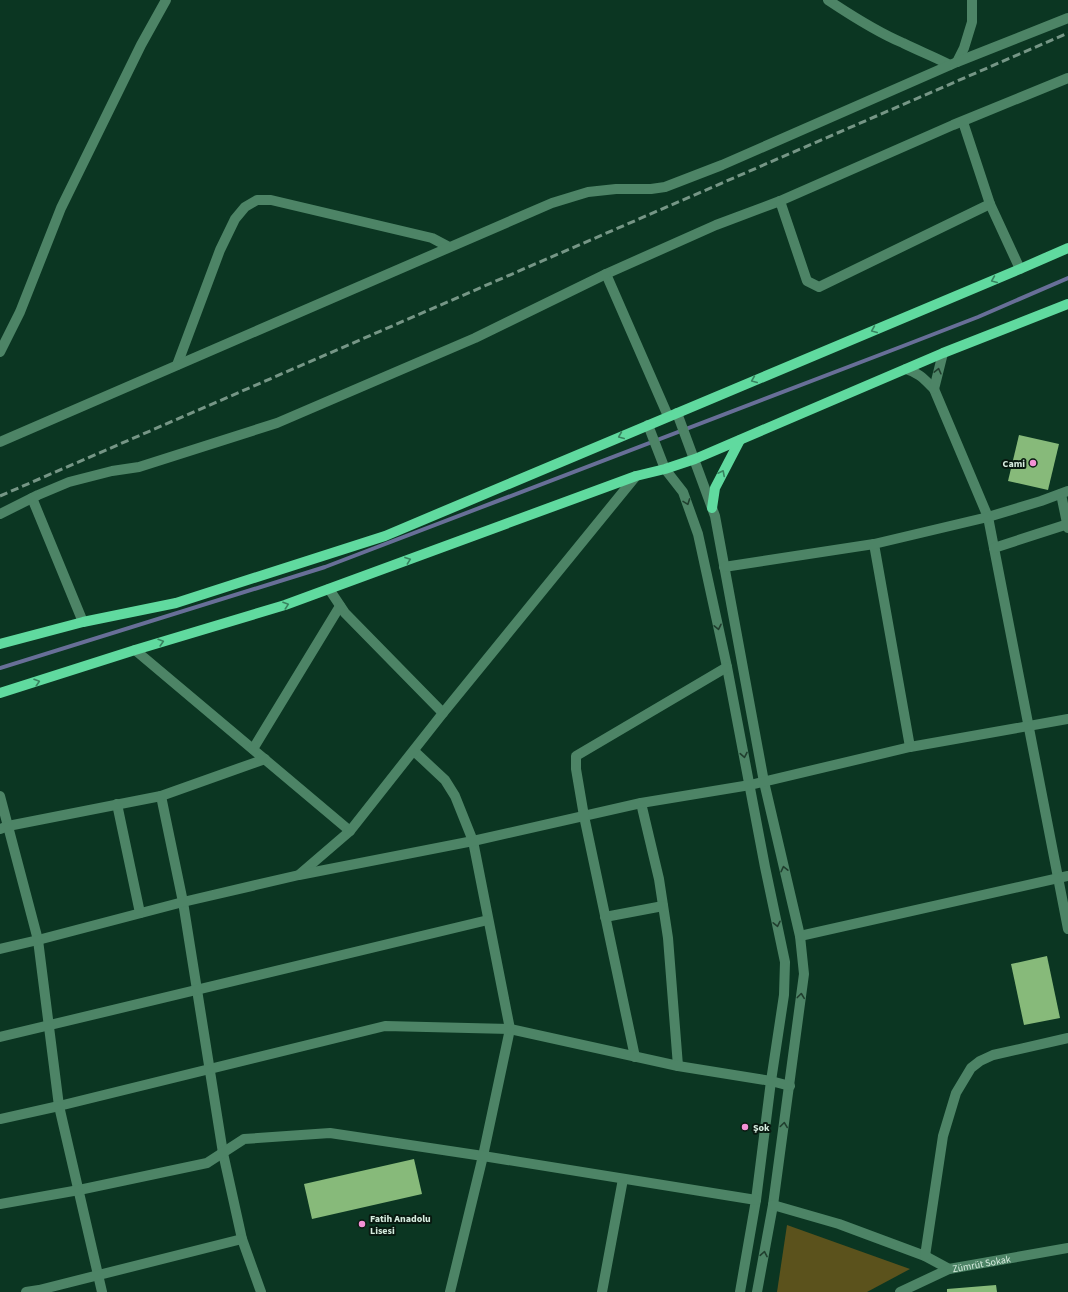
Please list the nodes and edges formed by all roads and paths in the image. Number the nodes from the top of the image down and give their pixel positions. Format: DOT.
graph roads {
  1 [pos="166,0"];
  2 [pos="828,0"];
  3 [pos="972,0"];
  4 [pos="1068,18"];
  5 [pos="954,64"];
  6 [pos="1068,78"];
  7 [pos="962,122"];
  8 [pos="780,201"];
  9 [pos="990,204"];
  10 [pos="449,247"];
  11 [pos="1068,248"];
  12 [pos="1020,269"];
  13 [pos="606,274"];
  14 [pos="1068,304"];
  15 [pos="0,352"];
  16 [pos="943,353"];
  17 [pos="177,365"];
  18 [pos="906,369"];
  19 [pos="934,389"];
  20 [pos="675,417"];
  21 [pos="648,425"];
  22 [pos="740,440"];
  23 [pos="0,442"];
  24 [pos="695,459"];
  25 [pos="665,469"];
  26 [pos="636,476"];
  27 [pos="1064,492"];
  28 [pos="32,498"];
  29 [pos="712,508"];
  30 [pos="0,514"];
  31 [pos="988,517"];
  32 [pos="1068,526"];
  33 [pos="874,544"];
  34 [pos="994,548"];
  35 [pos="724,567"];
  36 [pos="329,589"];
  37 [pos="340,606"];
  38 [pos="83,622"];
  39 [pos="0,644"];
  40 [pos="135,650"];
  41 [pos="727,667"];
  42 [pos="0,693"];
  43 [pos="443,713"];
  44 [pos="1068,718"];
  45 [pos="1028,725"];
  46 [pos="910,747"];
  47 [pos="253,749"];
  48 [pos="414,751"];
  49 [pos="265,759"];
  50 [pos="764,782"];
  51 [pos="750,785"];
  52 [pos="0,796"];
  53 [pos="161,796"];
  54 [pos="641,803"];
  55 [pos="117,804"];
  56 [pos="584,816"];
  57 [pos="4,827"];
  58 [pos="350,831"];
  59 [pos="472,841"];
  60 [pos="299,875"];
  61 [pos="1063,876"];
  62 [pos="183,902"];
  63 [pos="663,906"];
  64 [pos="140,913"];
  65 [pos="605,917"];
  66 [pos="488,920"];
  67 [pos="1068,929"];
  68 [pos="800,936"];
  69 [pos="38,940"];
  70 [pos="0,949"];
  71 [pos="197,990"];
  72 [pos="49,1025"];
  73 [pos="510,1029"];
  74 [pos="0,1037"];
  75 [pos="1068,1038"];
  76 [pos="635,1057"];
  77 [pos="678,1066"];
  78 [pos="209,1069"];
  79 [pos="771,1081"];
  80 [pos="790,1086"];
  81 [pos="59,1106"];
  82 [pos="0,1119"];
  83 [pos="223,1152"];
  84 [pos="483,1156"];
  85 [pos="623,1179"];
  86 [pos="78,1190"];
  87 [pos="756,1200"];
  88 [pos="0,1204"];
  89 [pos="773,1205"];
  90 [pos="242,1239"];
  91 [pos="1068,1248"];
  92 [pos="925,1256"];
  93 [pos="949,1269"];
  94 [pos="98,1275"];
  95 [pos="905,1290"];
  96 [pos="39,1291"];
  97 [pos="26,1292"];
  98 [pos="102,1292"];
  99 [pos="261,1292"];
  100 [pos="450,1292"];
  101 [pos="602,1292"];
  102 [pos="740,1292"];
  103 [pos="757,1292"];
  1 -- 15 [label="street"];
  2 -- 5 [label="street"];
  3 -- 5 [label="street"];
  4 -- 5 [label="street"];
  5 -- 10 [label="street"];
  6 -- 7 [label="street"];
  7 -- 8 [label="street"];
  7 -- 9 [label="street"];
  8 -- 9 [label="street"];
  8 -- 13 [label="street"];
  9 -- 12 [label="street"];
  10 -- 17 [label="street"];
  10 -- 17 [label="street"];
  11 -- 12 [label="main road"];
  12 -- 20 [label="main road, one-way"];
  13 -- 20 [label="street"];
  13 -- 28 [label="street"];
  14 -- 16 [label="main road"];
  16 -- 18 [label="main road"];
  19 -- 16 [label="street, one-way"];
  17 -- 23 [label="street"];
  18 -- 19 [label="street"];
  18 -- 22 [label="main road"];
  19 -- 31 [label="street"];
  20 -- 21 [label="main road"];
  20 -- 24 [label="street"];
  21 -- 25 [label="street"];
  21 -- 38 [label="main road, one-way"];
  22 -- 24 [label="main road"];
  29 -- 22 [label="main road, one-way"];
  24 -- 25 [label="main road"];
  24 -- 29 [label="street"];
  25 -- 26 [label="main road"];
  25 -- 41 [label="street, one-way"];
  36 -- 26 [label="main road, one-way"];
  26 -- 43 [label="street"];
  27 -- 31 [label="street"];
  27 -- 32 [label="street"];
  28 -- 30 [label="street"];
  28 -- 38 [label="street"];
  29 -- 35 [label="street"];
  31 -- 33 [label="street"];
  31 -- 34 [label="street"];
  32 -- 34 [label="street"];
  33 -- 35 [label="street"];
  33 -- 46 [label="street"];
  34 -- 45 [label="street"];
  35 -- 50 [label="street"];
  36 -- 37 [label="street"];
  40 -- 36 [label="main road, one-way"];
  37 -- 43 [label="street"];
  37 -- 47 [label="street"];
  38 -- 39 [label="main road"];
  42 -- 40 [label="main road, one-way"];
  40 -- 47 [label="street"];
  41 -- 51 [label="street, one-way"];
  41 -- 56 [label="street"];
  43 -- 48 [label="street"];
  44 -- 45 [label="street"];
  45 -- 46 [label="street"];
  45 -- 61 [label="street"];
  46 -- 50 [label="street"];
  47 -- 49 [label="street"];
  48 -- 58 [label="street"];
  48 -- 59 [label="street"];
  49 -- 53 [label="street"];
  49 -- 58 [label="street"];
  50 -- 51 [label="street"];
  68 -- 50 [label="street, one-way"];
  51 -- 54 [label="street"];
  51 -- 79 [label="street, one-way"];
  52 -- 57 [label="street"];
  53 -- 55 [label="street"];
  53 -- 62 [label="street"];
  54 -- 56 [label="street"];
  54 -- 63 [label="street"];
  55 -- 57 [label="street"];
  55 -- 64 [label="street"];
  56 -- 59 [label="street"];
  56 -- 65 [label="street"];
  57 -- 69 [label="street"];
  58 -- 60 [label="street"];
  59 -- 60 [label="street"];
  59 -- 66 [label="street"];
  60 -- 62 [label="street"];
  61 -- 67 [label="street"];
  61 -- 68 [label="street"];
  62 -- 64 [label="street"];
  62 -- 71 [label="street"];
  63 -- 65 [label="street"];
  63 -- 77 [label="street"];
  64 -- 69 [label="street"];
  65 -- 76 [label="street"];
  66 -- 71 [label="street"];
  66 -- 73 [label="street"];
  80 -- 68 [label="street, one-way"];
  69 -- 70 [label="street"];
  69 -- 72 [label="street"];
  71 -- 72 [label="street"];
  71 -- 78 [label="street"];
  72 -- 74 [label="street"];
  72 -- 81 [label="street"];
  73 -- 76 [label="street"];
  73 -- 78 [label="street"];
  73 -- 84 [label="street"];
  75 -- 92 [label="street"];
  76 -- 77 [label="street"];
  77 -- 79 [label="street"];
  78 -- 81 [label="street"];
  78 -- 83 [label="street"];
  79 -- 80 [label="street"];
  79 -- 87 [label="street"];
  89 -- 80 [label="street, one-way"];
  81 -- 82 [label="street"];
  81 -- 86 [label="street"];
  83 -- 84 [label="street"];
  83 -- 86 [label="street"];
  83 -- 90 [label="street"];
  84 -- 85 [label="street"];
  84 -- 100 [label="street"];
  85 -- 87 [label="street"];
  85 -- 101 [label="street"];
  86 -- 88 [label="street"];
  86 -- 94 [label="street"];
  87 -- 102 [label="street"];
  89 -- 92 [label="street"];
  103 -- 89 [label="street, one-way"];
  90 -- 94 [label="street"];
  90 -- 99 [label="street"];
  91 -- 93 [label="street, Zümrüt Sokak"];
  92 -- 93 [label="street"];
  93 -- 95 [label="street, Zümrüt Sokak"];
  94 -- 96 [label="street"];
  94 -- 98 [label="street"];
  96 -- 97 [label="street"];
}
